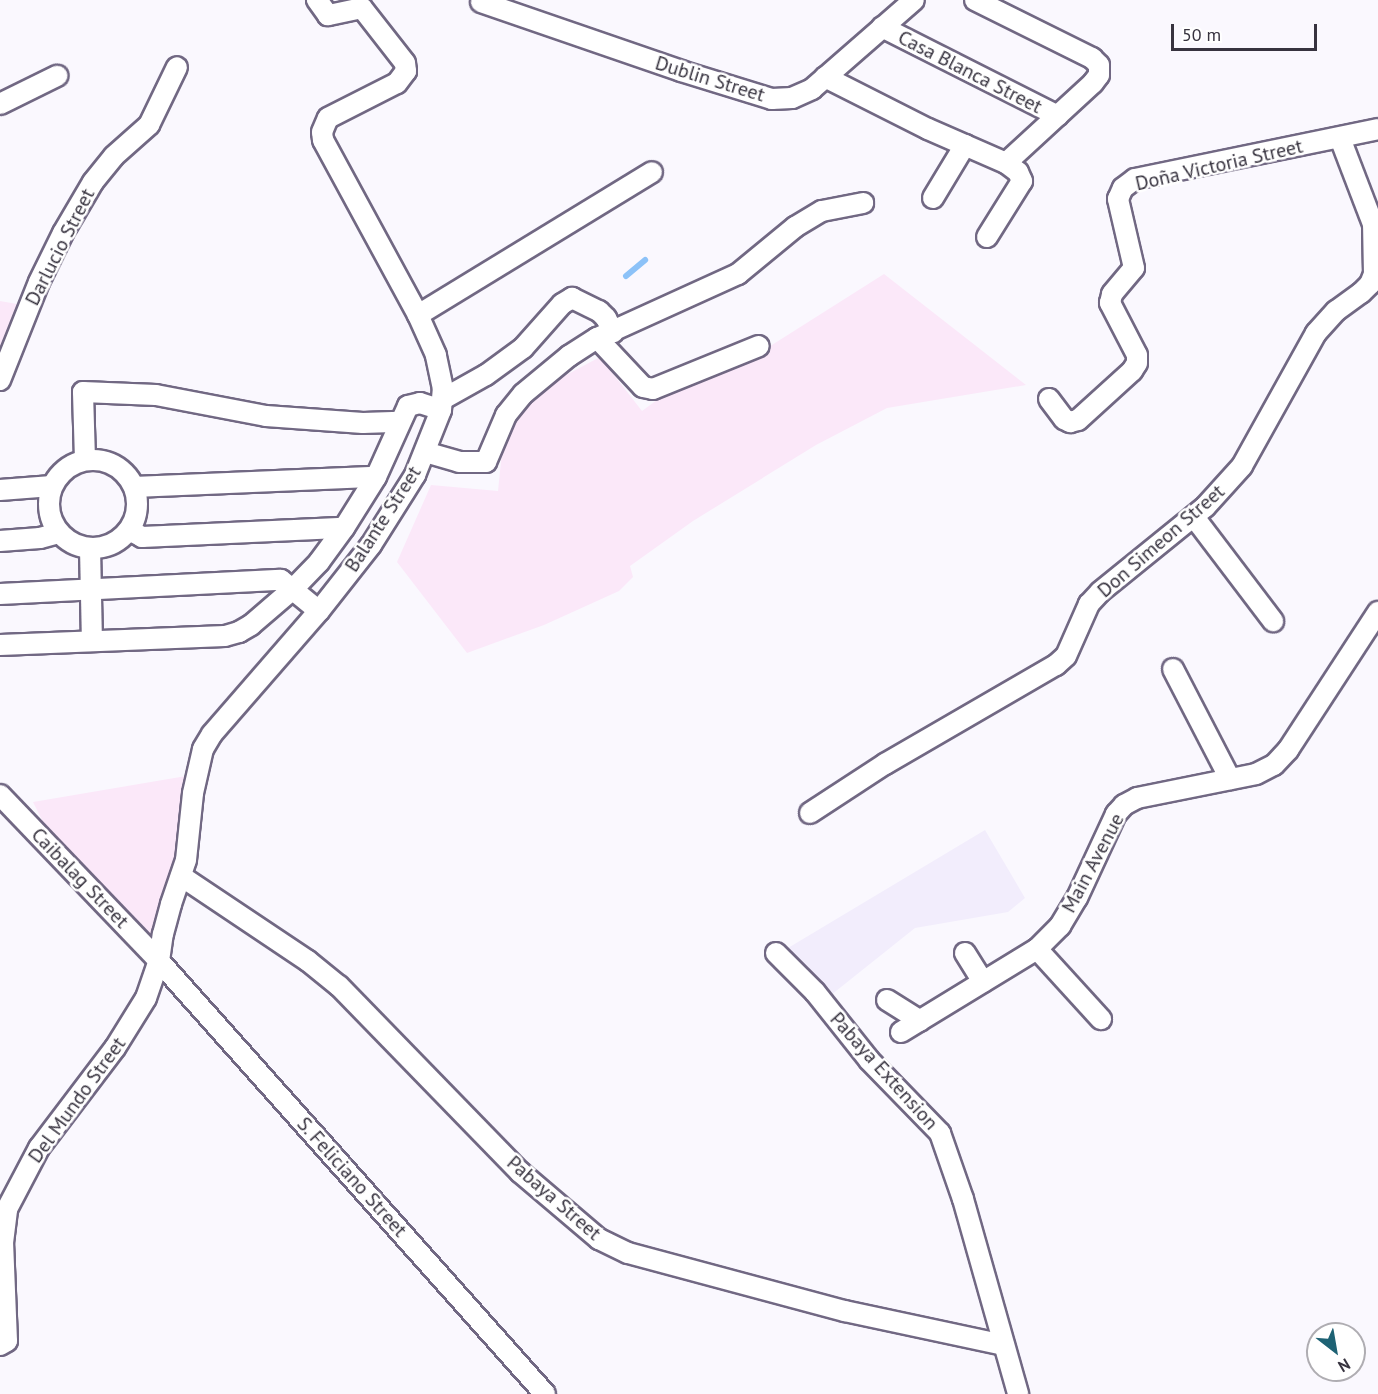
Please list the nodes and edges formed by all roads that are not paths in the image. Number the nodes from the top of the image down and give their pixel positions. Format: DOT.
graph roads {
  1 [pos="317,0"];
  2 [pos="914,0"];
  3 [pos="975,0"];
  4 [pos="481,2"];
  5 [pos="996,4"];
  6 [pos="882,27"];
  7 [pos="177,67"];
  8 [pos="57,76"];
  9 [pos="825,77"];
  10 [pos="0,104"];
  11 [pos="1058,116"];
  12 [pos="1378,129"];
  13 [pos="1340,138"];
  14 [pos="965,145"];
  15 [pos="1006,163"];
  16 [pos="652,172"];
  17 [pos="933,198"];
  18 [pos="863,203"];
  19 [pos="987,237"];
  20 [pos="418,315"];
  21 [pos="605,335"];
  22 [pos="759,346"];
  23 [pos="0,381"];
  24 [pos="442,393"];
  25 [pos="1049,399"];
  26 [pos="400,422"];
  27 [pos="425,452"];
  28 [pos="85,460"];
  29 [pos="376,477"];
  30 [pos="52,486"];
  31 [pos="134,487"];
  32 [pos="0,490"];
  33 [pos="1194,517"];
  34 [pos="344,528"];
  35 [pos="129,530"];
  36 [pos="59,533"];
  37 [pos="0,541"];
  38 [pos="90,548"];
  39 [pos="294,588"];
  40 [pos="90,591"];
  41 [pos="0,594"];
  42 [pos="319,610"];
  43 [pos="1378,612"];
  44 [pos="1273,621"];
  45 [pos="92,641"];
  46 [pos="0,645"];
  47 [pos="1173,669"];
  48 [pos="1230,778"];
  49 [pos="0,795"];
  50 [pos="810,813"];
  51 [pos="181,876"];
  52 [pos="1037,949"];
  53 [pos="776,953"];
  54 [pos="965,953"];
  55 [pos="159,961"];
  56 [pos="983,982"];
  57 [pos="887,999"];
  58 [pos="1101,1019"];
  59 [pos="920,1021"];
  60 [pos="901,1032"];
  61 [pos="1003,1345"];
  62 [pos="0,1346"];
  63 [pos="545,1394"];
  64 [pos="1018,1394"];
  1 -- 20 [label="street"];
  2 -- 6 [label="street, Dublin Street"];
  3 -- 5 [label="street"];
  4 -- 9 [label="street, Dublin Street"];
  5 -- 11 [label="street"];
  6 -- 9 [label="street, Dublin Street"];
  6 -- 11 [label="street, Casa Blanca Street"];
  7 -- 23 [label="street, Darlucio Street"];
  8 -- 10 [label="street"];
  9 -- 14 [label="street"];
  11 -- 15 [label="street"];
  12 -- 13 [label="street, Doña Victoria Street"];
  13 -- 25 [label="street, Doña Victoria Street"];
  13 -- 33 [label="street, Don Simeon Street"];
  14 -- 15 [label="street"];
  14 -- 17 [label="street"];
  15 -- 19 [label="street"];
  16 -- 20 [label="street"];
  18 -- 21 [label="street"];
  20 -- 24 [label="street"];
  21 -- 22 [label="street"];
  21 -- 24 [label="street"];
  21 -- 27 [label="street"];
  24 -- 26 [label="street"];
  24 -- 27 [label="street, Balante Street"];
  26 -- 28 [label="street"];
  26 -- 29 [label="street"];
  27 -- 42 [label="street, Balante Street"];
  28 -- 30 [label="street"];
  28 -- 31 [label="street"];
  29 -- 31 [label="street"];
  29 -- 34 [label="street"];
  30 -- 32 [label="street"];
  30 -- 36 [label="street"];
  31 -- 35 [label="street"];
  33 -- 44 [label="street"];
  33 -- 50 [label="street, Don Simeon Street"];
  34 -- 35 [label="street"];
  34 -- 39 [label="street"];
  35 -- 38 [label="street"];
  36 -- 37 [label="street"];
  36 -- 38 [label="street"];
  38 -- 40 [label="street"];
  39 -- 40 [label="street"];
  39 -- 42 [label="street"];
  39 -- 45 [label="street"];
  40 -- 41 [label="street"];
  40 -- 45 [label="street"];
  42 -- 51 [label="street, Balante Street"];
  43 -- 48 [label="street, Main Avenue"];
  45 -- 46 [label="street"];
  47 -- 48 [label="street"];
  48 -- 52 [label="street, Main Avenue"];
  49 -- 55 [label="street, Caibalag Street"];
  51 -- 55 [label="street, Balante Street"];
  51 -- 61 [label="street, Pabaya Street"];
  52 -- 56 [label="street, Main Avenue"];
  52 -- 58 [label="street"];
  53 -- 61 [label="street, Pabaya Extension"];
  54 -- 56 [label="street"];
  55 -- 62 [label="street, Del Mundo Street"];
  55 -- 63 [label="street, S. Feliciano Street"];
  56 -- 59 [label="street, Main Avenue"];
  57 -- 59 [label="street"];
  59 -- 60 [label="street, Main Avenue"];
  61 -- 64 [label="street"];
}
